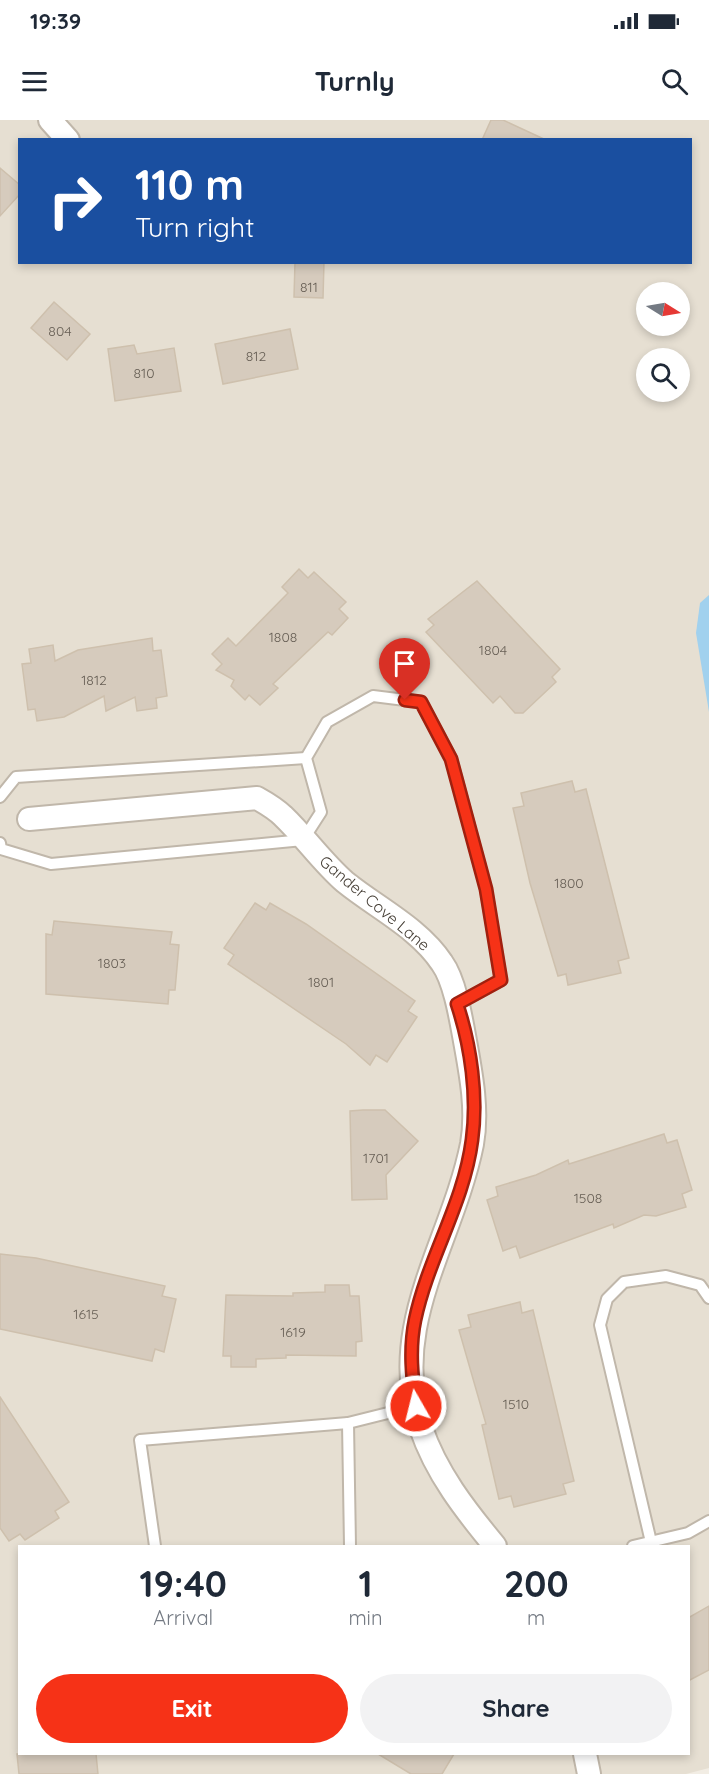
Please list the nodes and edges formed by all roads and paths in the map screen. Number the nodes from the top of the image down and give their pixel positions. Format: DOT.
graph roads {
  1 [pos="50,120"];
  2 [pos="66,138"];
  3 [pos="306,758"];
  4 [pos="0,797"];
  5 [pos="29,819"];
  6 [pos="303,840"];
  7 [pos="0,843"];
  8 [pos="457,1004"];
  9 [pos="709,1298"];
  10 [pos="416,1406"];
  11 [pos="348,1423"];
  12 [pos="709,1521"];
  13 [pos="651,1542"];
  14 [pos="155,1545"];
  15 [pos="350,1545"];
  16 [pos="494,1545"];
  17 [pos="638,1545"];
  18 [pos="585,1755"];
  19 [pos="589,1774"];
  1 -- 2 [label="street"];
  3 -- 4 [label="lane"];
  3 -- 6 [label="lane"];
  3 -- 8 [label="lane"];
  5 -- 6 [label="street, Gander Cove Lane"];
  6 -- 7 [label="lane"];
  6 -- 8 [label="street, Gander Cove Lane"];
  8 -- 10 [label="street, Gander Cove Lane"];
  9 -- 13 [label="lane"];
  10 -- 11 [label="lane"];
  10 -- 16 [label="street, Gander Cove Lane"];
  11 -- 14 [label="lane"];
  11 -- 15 [label="lane"];
  12 -- 13 [label="lane"];
  13 -- 17 [label="lane"];
  18 -- 19 [label="street"];
}
